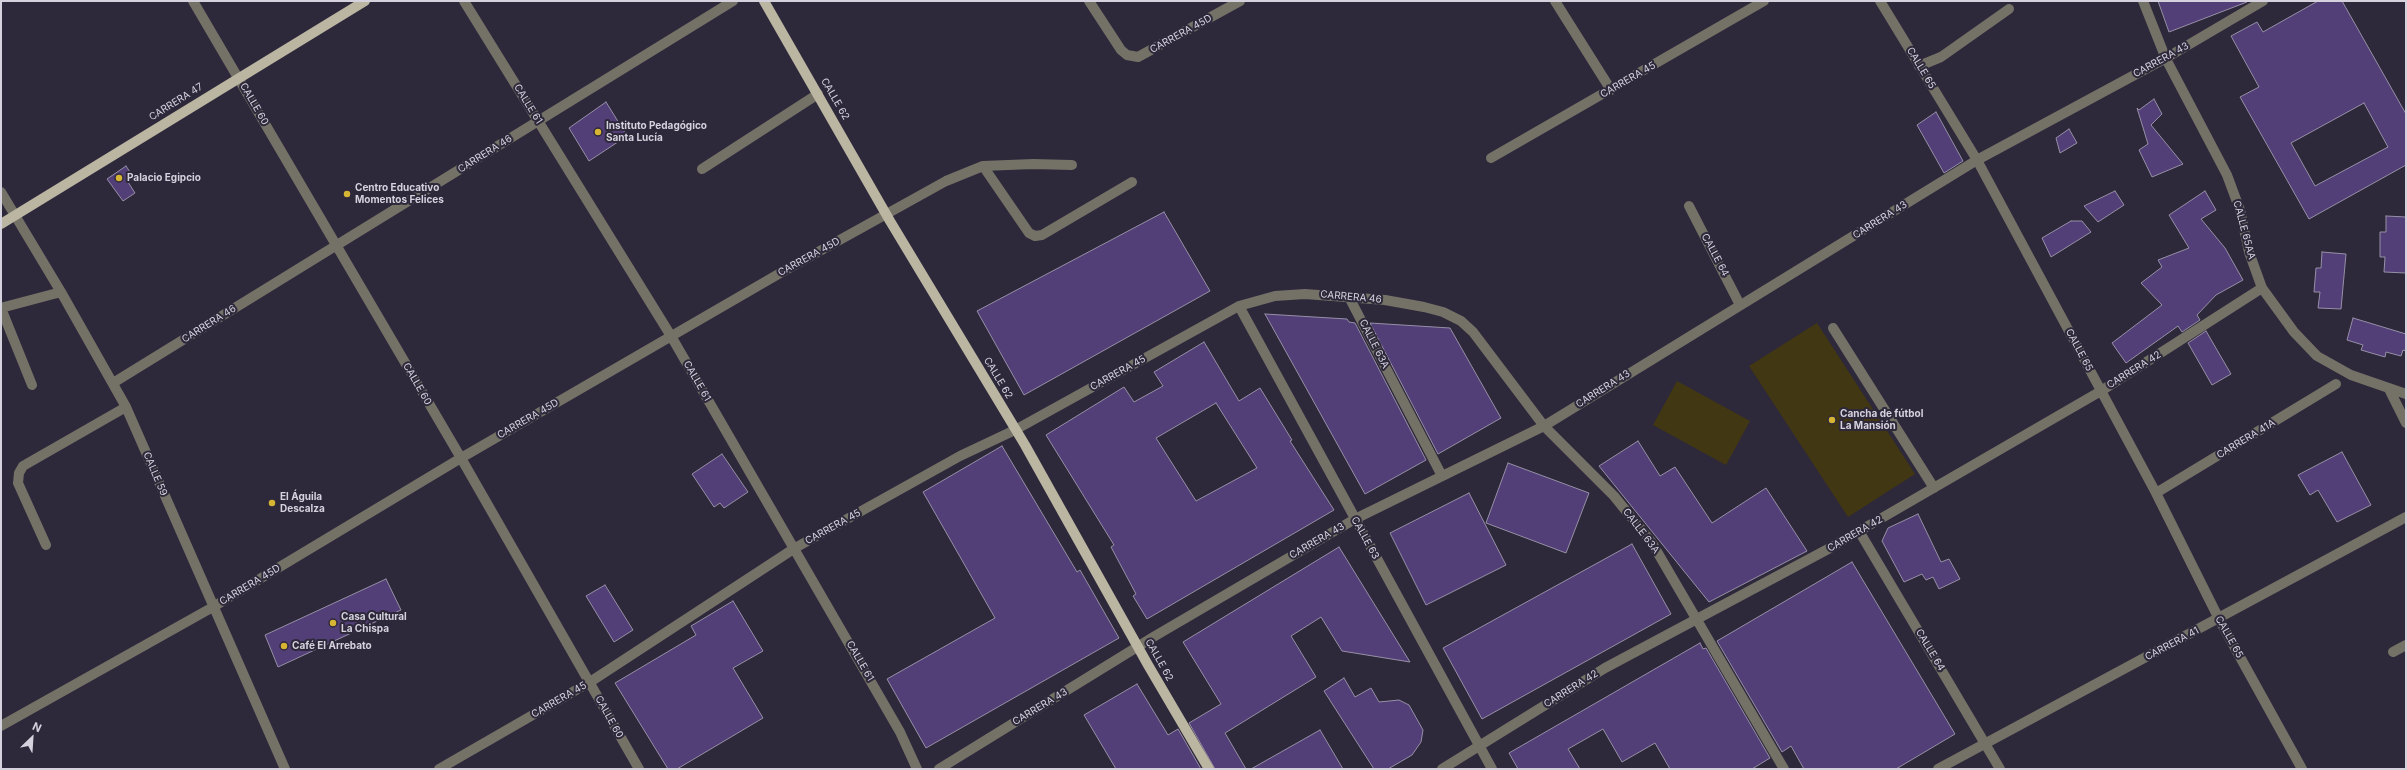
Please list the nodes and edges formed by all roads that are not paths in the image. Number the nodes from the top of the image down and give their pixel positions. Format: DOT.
graph roads {
  1 [pos="193,1"];
  2 [pos="365,1"];
  3 [pos="464,1"];
  4 [pos="733,1"];
  5 [pos="764,1"];
  6 [pos="1089,1"];
  7 [pos="1240,1"];
  8 [pos="1555,1"];
  9 [pos="1764,1"];
  10 [pos="1880,1"];
  11 [pos="2143,1"];
  12 [pos="2263,1"];
  13 [pos="2009,10"];
  14 [pos="2166,58"];
  15 [pos="1920,66"];
  16 [pos="238,78"];
  17 [pos="1611,90"];
  18 [pos="818,94"];
  19 [pos="538,121"];
  20 [pos="1491,158"];
  21 [pos="1977,160"];
  22 [pos="1072,165"];
  23 [pos="984,166"];
  24 [pos="702,169"];
  25 [pos="1132,182"];
  26 [pos="1,192"];
  27 [pos="1689,206"];
  28 [pos="886,214"];
  29 [pos="14,216"];
  30 [pos="1,224"];
  31 [pos="336,245"];
  32 [pos="2262,288"];
  33 [pos="62,292"];
  34 [pos="1349,297"];
  35 [pos="1740,305"];
  36 [pos="1239,306"];
  37 [pos="1,308"];
  38 [pos="1461,321"];
  39 [pos="1832,328"];
  40 [pos="671,336"];
  41 [pos="113,382"];
  42 [pos="2336,384"];
  43 [pos="32,385"];
  44 [pos="2389,389"];
  45 [pos="2101,391"];
  46 [pos="2406,394"];
  47 [pos="126,407"];
  48 [pos="2406,423"];
  49 [pos="1544,426"];
  50 [pos="1015,430"];
  51 [pos="461,458"];
  52 [pos="1442,476"];
  53 [pos="1934,488"];
  54 [pos="2156,493"];
  55 [pos="2406,517"];
  56 [pos="1355,519"];
  57 [pos="1859,531"];
  58 [pos="46,545"];
  59 [pos="794,548"];
  60 [pos="213,607"];
  61 [pos="2219,619"];
  62 [pos="1697,620"];
  63 [pos="2406,645"];
  64 [pos="1138,647"];
  65 [pos="2393,652"];
  66 [pos="590,682"];
  67 [pos="1,726"];
  68 [pos="1986,744"];
  69 [pos="1478,746"];
  70 [pos="285,769"];
  71 [pos="439,769"];
  72 [pos="639,769"];
  73 [pos="917,769"];
  74 [pos="939,769"];
  75 [pos="1209,769"];
  76 [pos="1442,769"];
  77 [pos="1492,769"];
  78 [pos="1784,769"];
  79 [pos="1938,769"];
  80 [pos="2000,769"];
  81 [pos="2302,769"];
  1 -- 16 [label="street, CALLE 60"];
  2 -- 16 [label="main road, CARRERA 47"];
  3 -- 19 [label="street, CALLE 61"];
  4 -- 19 [label="street, CARRERA 46"];
  5 -- 18 [label="main road, CALLE 62"];
  6 -- 7 [label="street, CARRERA 45D"];
  8 -- 17 [label="street"];
  9 -- 17 [label="street, CARRERA 45"];
  10 -- 15 [label="street, CALLE 65"];
  11 -- 14 [label="street, CALLE 65AA"];
  12 -- 14 [label="street, CARRERA 43"];
  13 -- 15 [label="street"];
  14 -- 21 [label="street, CARRERA 43"];
  14 -- 32 [label="street, CALLE 65AA"];
  15 -- 21 [label="street, CALLE 65"];
  16 -- 29 [label="main road, CARRERA 47"];
  16 -- 31 [label="street, CALLE 60"];
  17 -- 20 [label="street, CARRERA 45"];
  18 -- 24 [label="street"];
  18 -- 28 [label="main road, CALLE 62"];
  19 -- 31 [label="street, CARRERA 46"];
  19 -- 40 [label="street, CALLE 61"];
  21 -- 35 [label="street, CARRERA 43"];
  21 -- 45 [label="street, CALLE 65"];
  22 -- 23 [label="street, CARRERA 45D"];
  23 -- 25 [label="street"];
  23 -- 28 [label="street, CARRERA 45D"];
  26 -- 29 [label="street, CALLE 59"];
  27 -- 35 [label="street, CALLE 64"];
  28 -- 40 [label="street, CARRERA 45D"];
  28 -- 50 [label="main road, CALLE 62"];
  29 -- 30 [label="main road, CARRERA 47"];
  29 -- 33 [label="street, CALLE 59"];
  31 -- 41 [label="street, CARRERA 46"];
  31 -- 51 [label="street, CALLE 60"];
  32 -- 44 [label="street, CALLE 65AA"];
  32 -- 45 [label="street, CARRERA 42"];
  33 -- 37 [label="street"];
  33 -- 41 [label="street, CALLE 59"];
  34 -- 36 [label="street, CARRERA 46"];
  34 -- 38 [label="street, CARRERA 46"];
  34 -- 52 [label="street, CALLE 63A"];
  35 -- 49 [label="street, CARRERA 43"];
  36 -- 50 [label="street, CARRERA 45"];
  36 -- 56 [label="street, CALLE 63"];
  37 -- 43 [label="street"];
  38 -- 49 [label="street, CALLE 63A"];
  39 -- 53 [label="street"];
  40 -- 51 [label="street, CARRERA 45D"];
  40 -- 59 [label="street, CALLE 61"];
  41 -- 47 [label="street, CALLE 59"];
  42 -- 54 [label="street, CARRERA 41A"];
  44 -- 46 [label="street, CALLE 65AA"];
  44 -- 48 [label="street"];
  45 -- 53 [label="street, CARRERA 42"];
  45 -- 54 [label="street, CALLE 65"];
  47 -- 58 [label="street"];
  47 -- 60 [label="street, CALLE 59"];
  49 -- 52 [label="street, CARRERA 43"];
  49 -- 62 [label="street, CALLE 63A"];
  50 -- 59 [label="street, CARRERA 45"];
  50 -- 64 [label="main road, CALLE 62"];
  51 -- 60 [label="street, CARRERA 45D"];
  51 -- 66 [label="street, CALLE 60"];
  52 -- 56 [label="street, CARRERA 43"];
  53 -- 57 [label="street, CARRERA 42"];
  54 -- 61 [label="street, CALLE 65"];
  55 -- 61 [label="street, CARRERA 41"];
  56 -- 64 [label="street, CARRERA 43"];
  56 -- 69 [label="street, CALLE 63"];
  57 -- 62 [label="street, CARRERA 42"];
  57 -- 68 [label="street, CALLE 64"];
  59 -- 66 [label="street, CARRERA 45"];
  59 -- 73 [label="street, CALLE 61"];
  60 -- 67 [label="street, CARRERA 45D"];
  60 -- 70 [label="street, CALLE 59"];
  61 -- 68 [label="street, CARRERA 41"];
  61 -- 81 [label="street, CALLE 65"];
  62 -- 69 [label="street, CARRERA 42"];
  62 -- 78 [label="street, CALLE 63A"];
  63 -- 65 [label="street"];
  64 -- 74 [label="street, CARRERA 43"];
  64 -- 75 [label="main road, CALLE 62"];
  66 -- 71 [label="street, CARRERA 45"];
  66 -- 72 [label="street, CALLE 60"];
  68 -- 79 [label="street, CARRERA 41"];
  68 -- 80 [label="street, CALLE 64"];
  69 -- 76 [label="street, CARRERA 42"];
  69 -- 77 [label="street, CALLE 63"];
}
